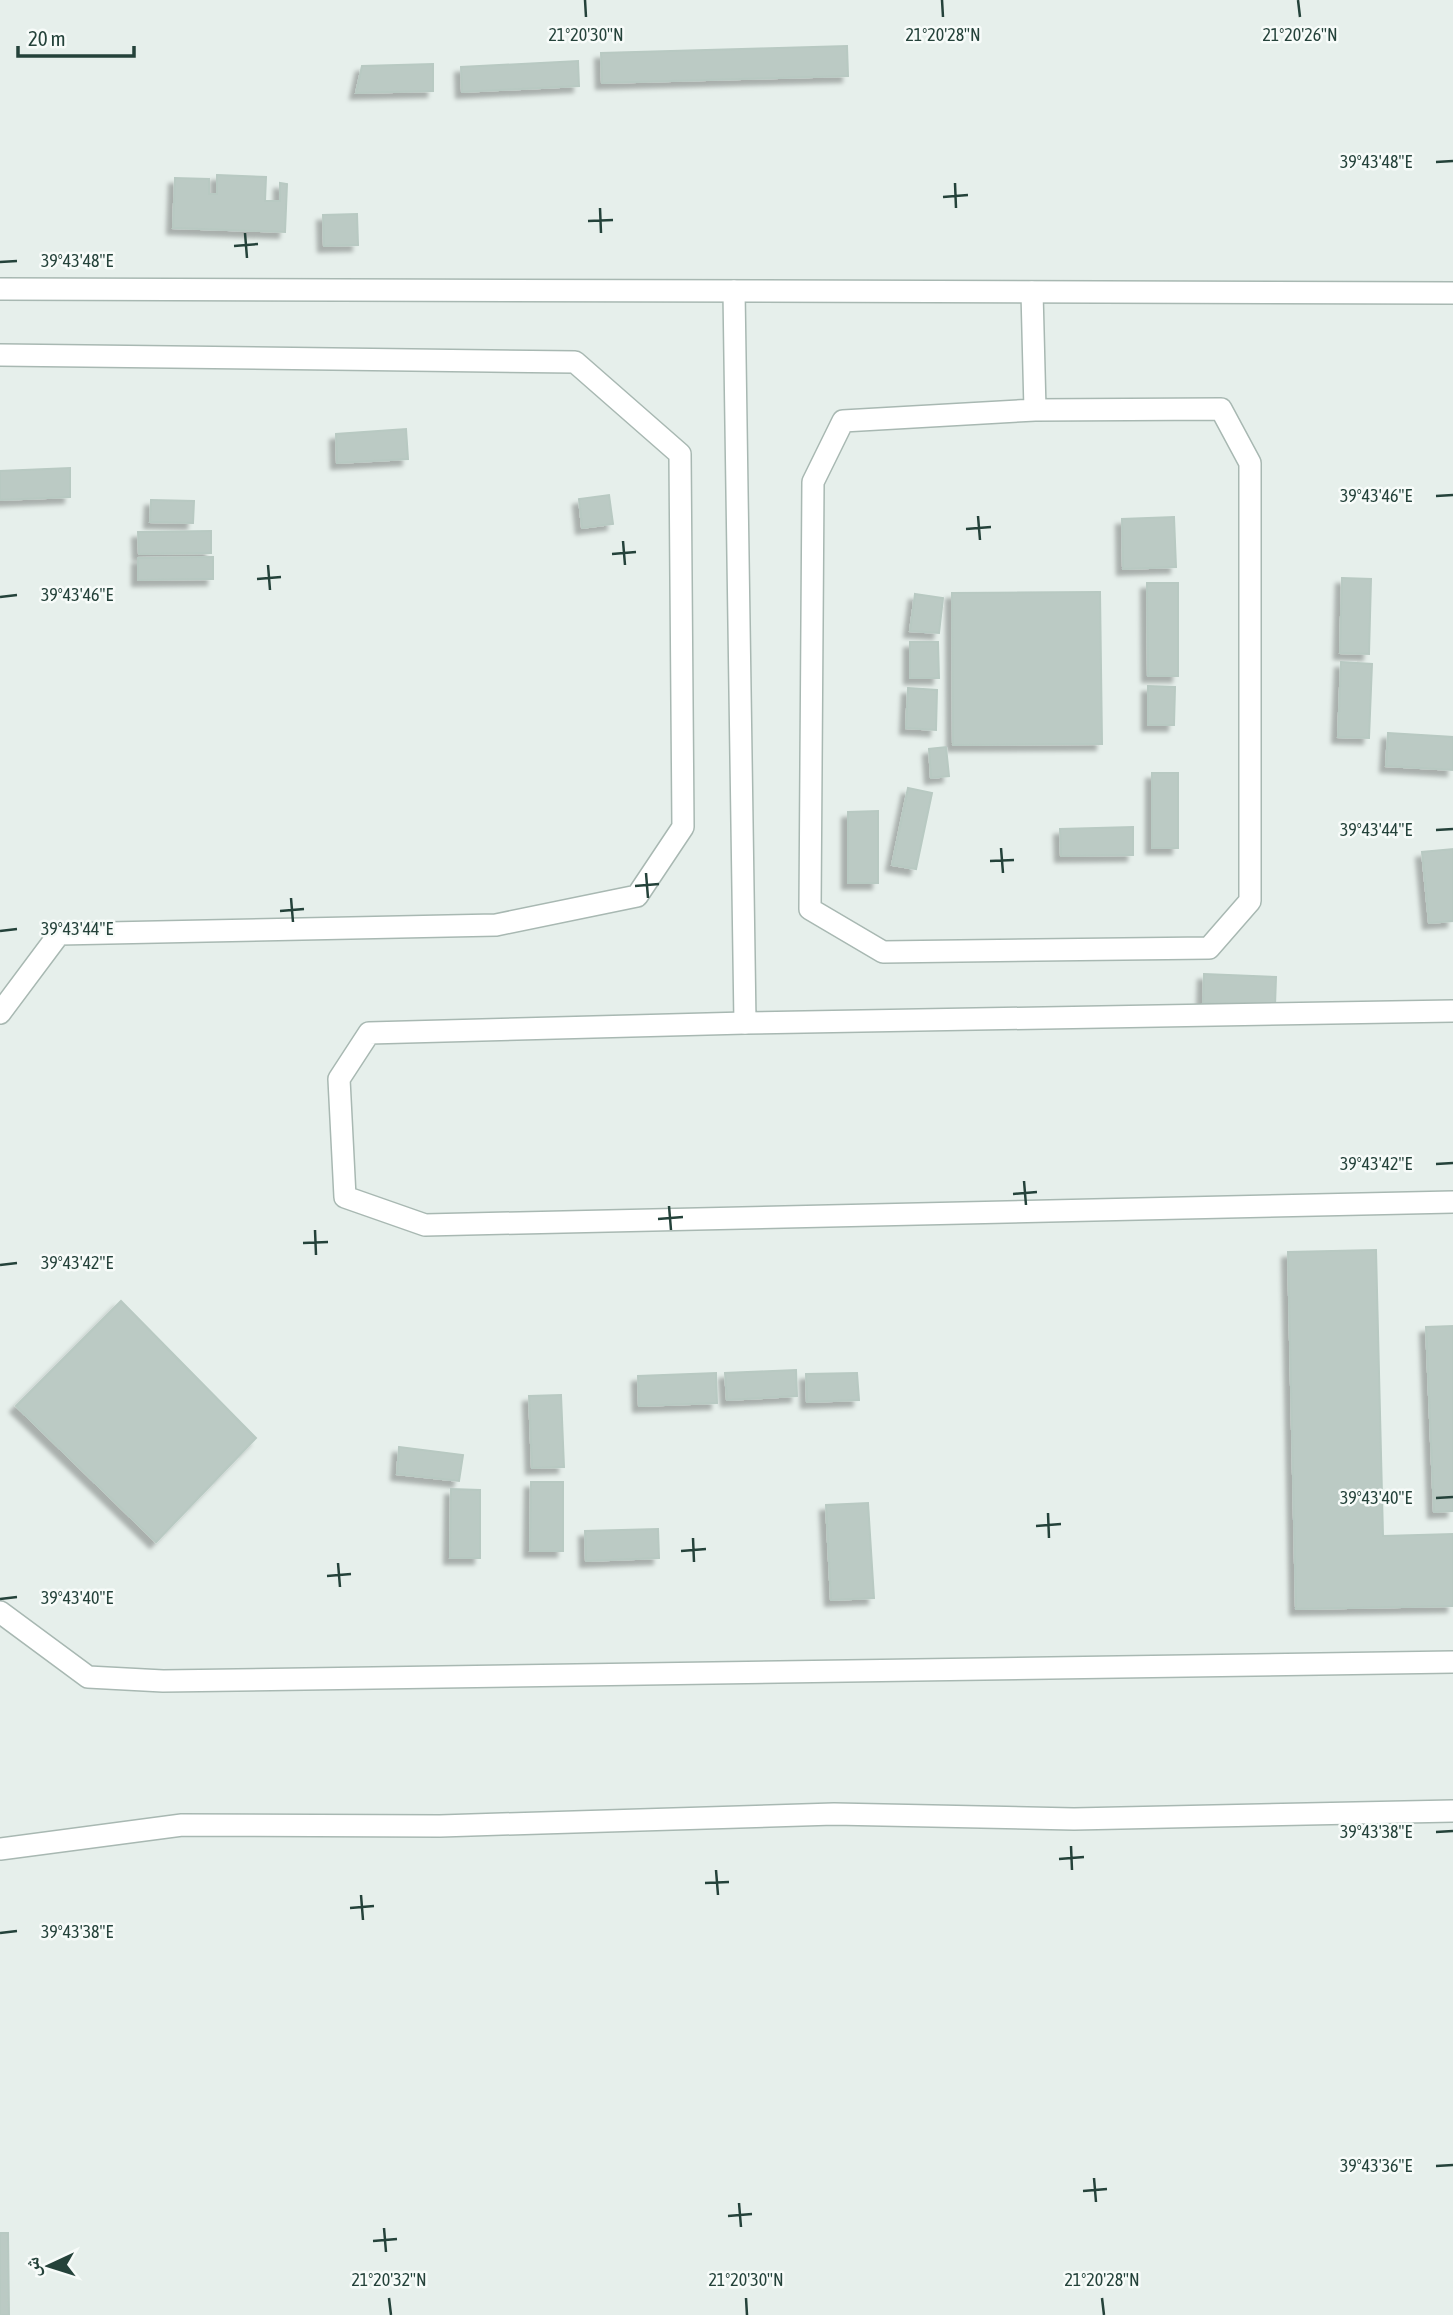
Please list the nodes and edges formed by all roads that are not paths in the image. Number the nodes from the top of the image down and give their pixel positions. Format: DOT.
graph roads {
  1 [pos="0,289"];
  2 [pos="734,290"];
  3 [pos="1032,292"];
  4 [pos="1453,293"];
  5 [pos="4,358"];
  6 [pos="1035,410"];
  7 [pos="1453,1012"];
  8 [pos="0,1013"];
  9 [pos="745,1023"];
  10 [pos="1453,1202"];
  11 [pos="0,1612"];
  12 [pos="1453,1662"];
  13 [pos="1453,1811"];
  14 [pos="0,1849"];
  1 -- 2 [label="street"];
  2 -- 3 [label="street"];
  2 -- 9 [label="street"];
  3 -- 4 [label="street"];
  3 -- 6 [label="street"];
  5 -- 8 [label="street"];
  6 -- 6 [label="street"];
  7 -- 9 [label="street"];
  9 -- 10 [label="street"];
  11 -- 12 [label="street"];
  13 -- 14 [label="street"];
}
